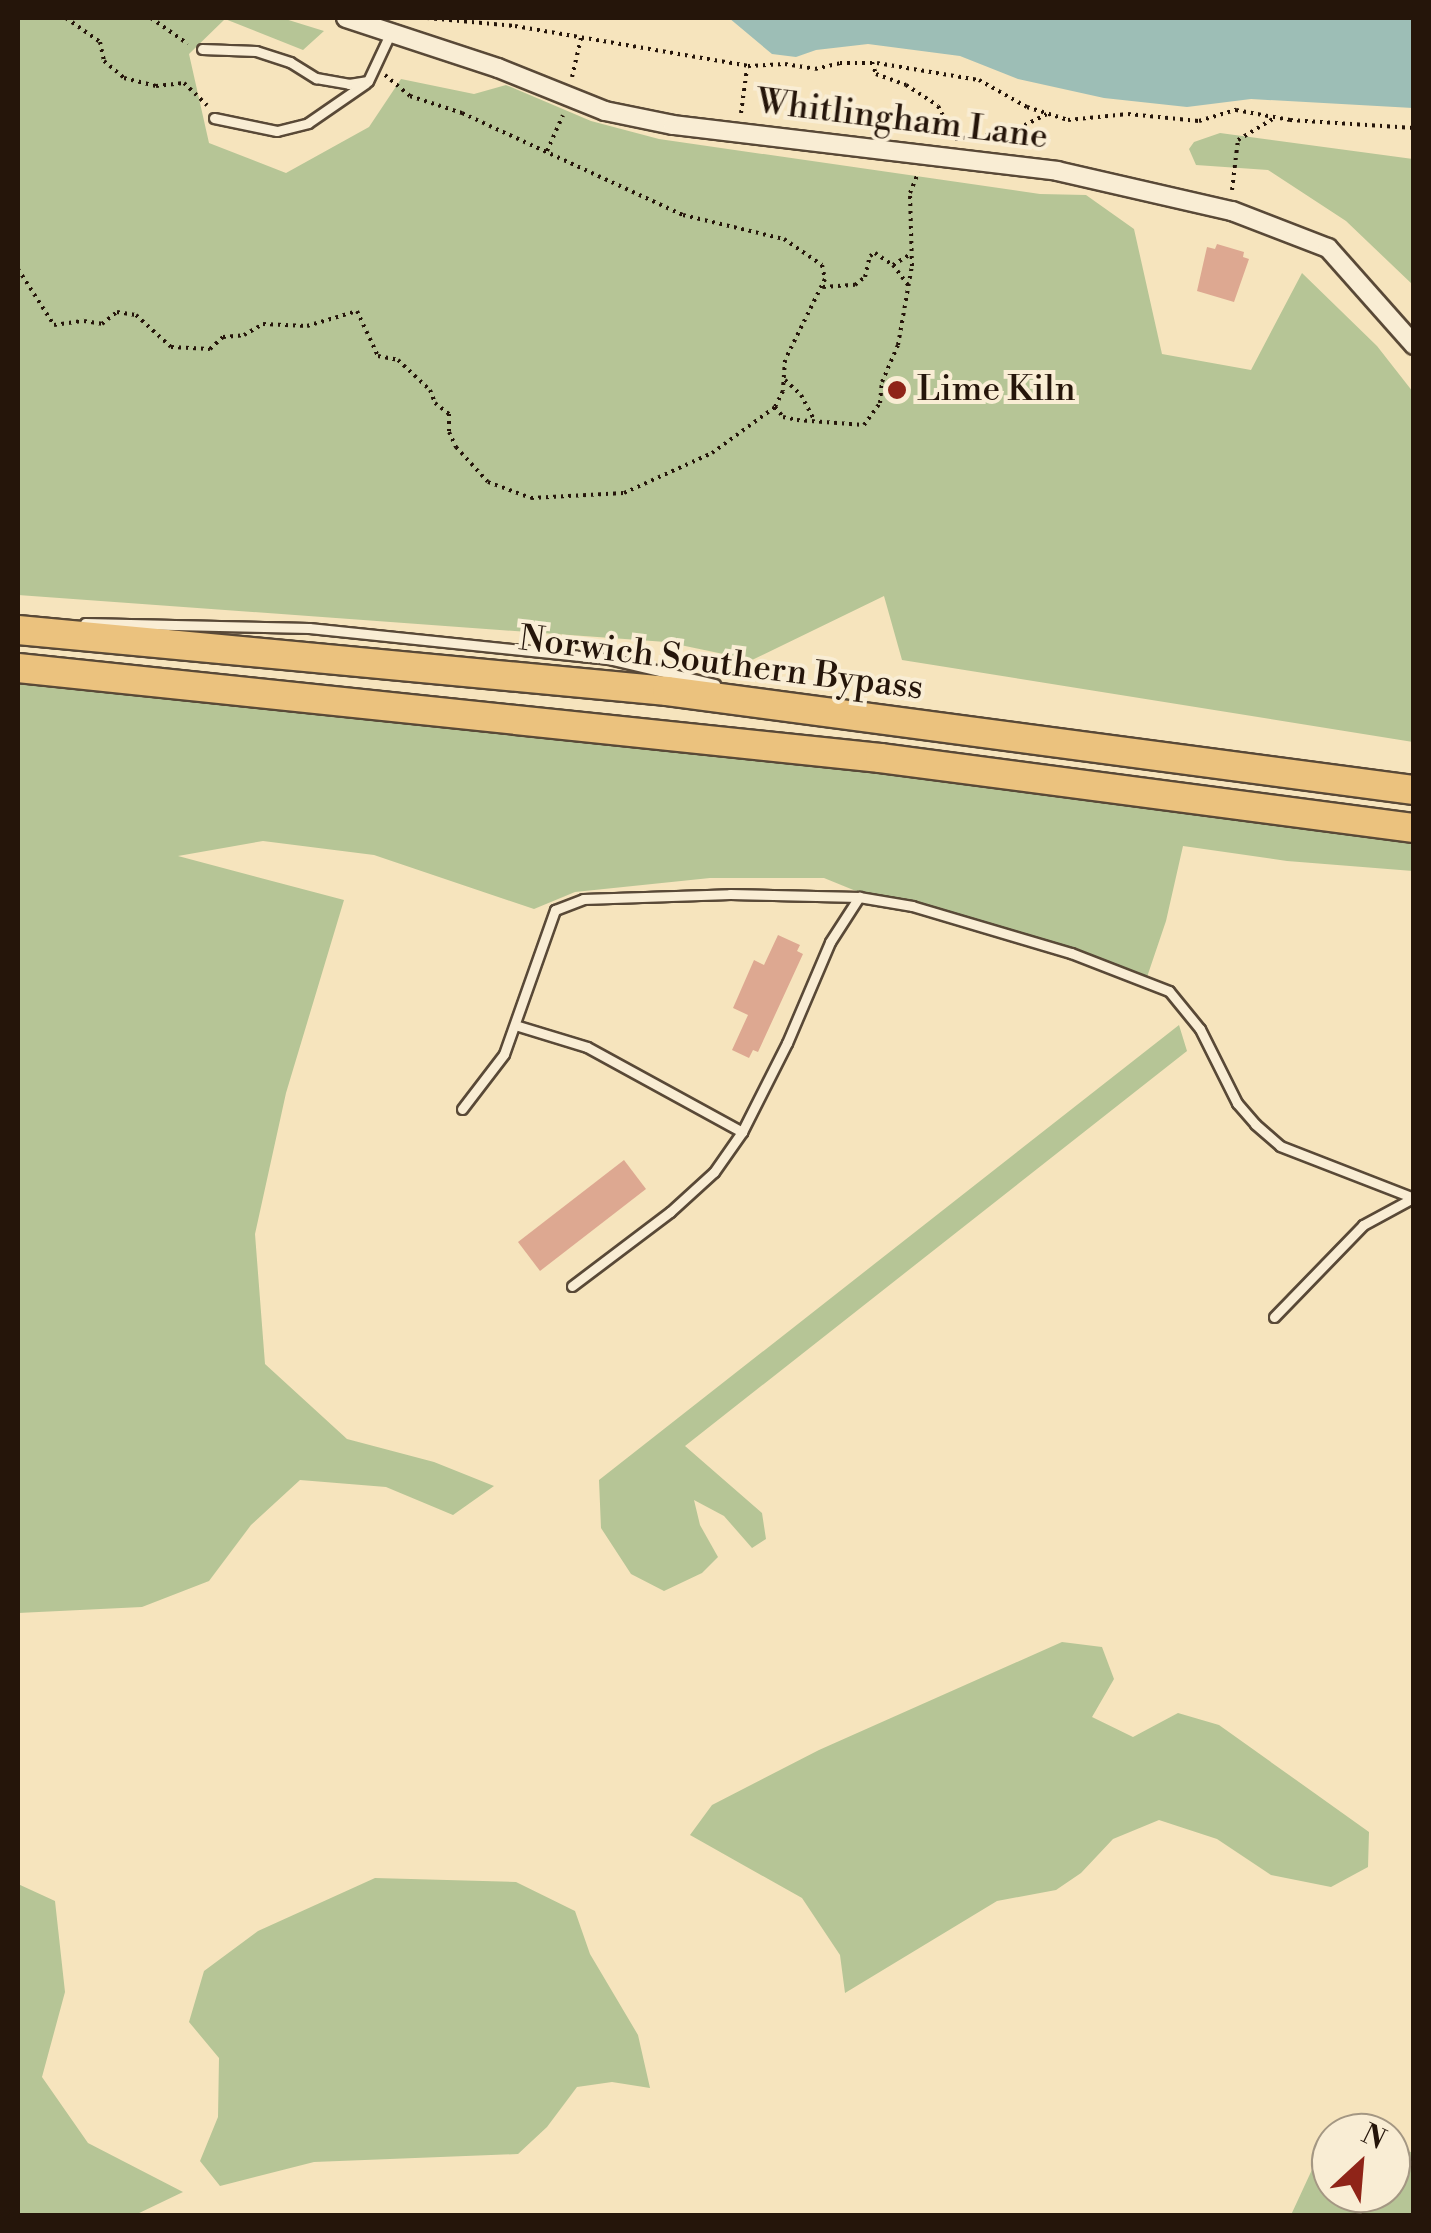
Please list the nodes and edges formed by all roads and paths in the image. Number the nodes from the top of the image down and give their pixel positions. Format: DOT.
graph roads {
  1 [pos="66,18"];
  2 [pos="151,18"];
  3 [pos="346,18"];
  4 [pos="427,18"];
  5 [pos="390,32"];
  6 [pos="202,49"];
  7 [pos="872,62"];
  8 [pos="748,66"];
  9 [pos="375,70"];
  10 [pos="368,81"];
  11 [pos="1047,114"];
  12 [pos="214,118"];
  13 [pos="1276,118"];
  14 [pos="1414,128"];
  15 [pos="740,132"];
  16 [pos="921,158"];
  17 [pos="1232,210"];
  18 [pos="911,248"];
  19 [pos="893,265"];
  20 [pos="18,269"];
  21 [pos="908,285"];
  22 [pos="822,287"];
  23 [pos="1414,344"];
  24 [pos="782,378"];
  25 [pos="775,407"];
  26 [pos="814,419"];
  27 [pos="18,622"];
  28 [pos="18,630"];
  29 [pos="18,668"];
  30 [pos="813,710"];
  31 [pos="1414,790"];
  32 [pos="1414,828"];
  33 [pos="859,898"];
  34 [pos="516,1024"];
  35 [pos="462,1109"];
  36 [pos="742,1132"];
  37 [pos="1413,1198"];
  38 [pos="572,1286"];
  39 [pos="1274,1317"];
  1 -- 12 [label="path"];
  2 -- 6 [label="path"];
  3 -- 5 [label="street, Whitlingham Lane"];
  4 -- 8 [label="path"];
  5 -- 9 [label="lane"];
  5 -- 15 [label="street, Whitlingham Lane"];
  6 -- 10 [label="lane"];
  7 -- 8 [label="path"];
  7 -- 11 [label="path"];
  7 -- 11 [label="path"];
  8 -- 15 [label="path"];
  9 -- 10 [label="lane"];
  9 -- 22 [label="path"];
  10 -- 12 [label="lane"];
  11 -- 13 [label="path"];
  13 -- 14 [label="path"];
  13 -- 17 [label="path"];
  15 -- 16 [label="street, Whitlingham Lane"];
  16 -- 17 [label="street, Whitlingham Lane"];
  16 -- 18 [label="path"];
  17 -- 23 [label="street, Whitlingham Lane"];
  18 -- 19 [label="path"];
  18 -- 21 [label="path"];
  19 -- 21 [label="path"];
  19 -- 22 [label="path"];
  20 -- 25 [label="path"];
  21 -- 26 [label="path"];
  22 -- 24 [label="path"];
  24 -- 25 [label="path"];
  24 -- 26 [label="path"];
  25 -- 26 [label="path"];
  27 -- 30 [label="lane"];
  28 -- 30 [label="highway, Norwich Southern Bypass"];
  29 -- 32 [label="highway, Norwich Southern Bypass"];
  30 -- 31 [label="highway, Norwich Southern Bypass"];
  33 -- 34 [label="lane"];
  33 -- 36 [label="lane"];
  33 -- 37 [label="lane"];
  34 -- 35 [label="lane"];
  34 -- 36 [label="lane"];
  36 -- 38 [label="lane"];
  37 -- 39 [label="lane"];
}
